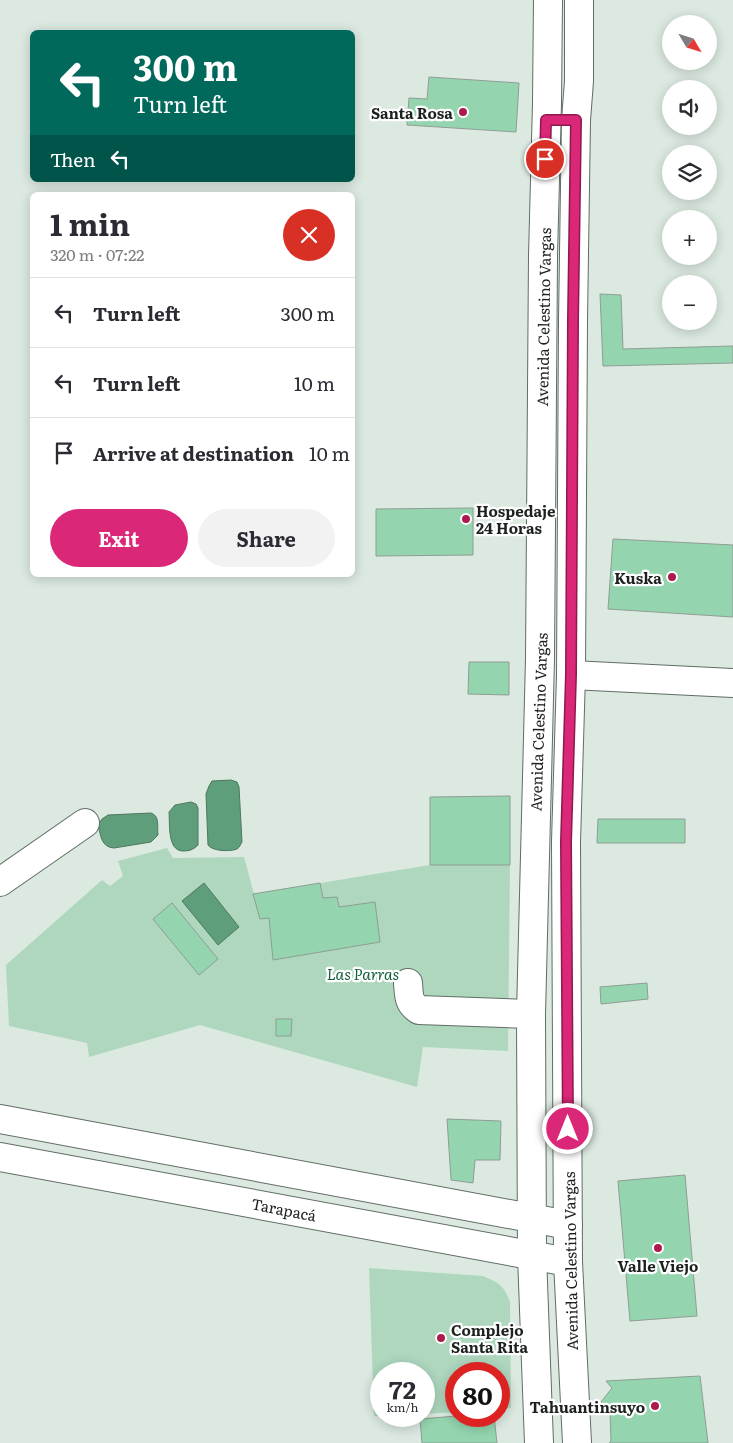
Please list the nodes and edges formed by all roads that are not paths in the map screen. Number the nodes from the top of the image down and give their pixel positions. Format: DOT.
graph roads {
  1 [pos="548,0"];
  2 [pos="579,0"];
  3 [pos="546,120"];
  4 [pos="576,120"];
  5 [pos="544,218"];
  6 [pos="576,218"];
  7 [pos="573,320"];
  8 [pos="542,322"];
  9 [pos="541,453"];
  10 [pos="572,454"];
  11 [pos="540,651"];
  12 [pos="570,663"];
  13 [pos="733,683"];
  14 [pos="85,823"];
  15 [pos="534,841"];
  16 [pos="566,842"];
  17 [pos="0,882"];
  18 [pos="408,983"];
  19 [pos="531,1014"];
  20 [pos="567,1014"];
  21 [pos="0,1119"];
  22 [pos="0,1156"];
  23 [pos="378,1190"];
  24 [pos="532,1219"];
  25 [pos="568,1225"];
  26 [pos="372,1226"];
  27 [pos="532,1256"];
  28 [pos="568,1262"];
  29 [pos="539,1443"];
  30 [pos="577,1443"];
  1 -- 3 [label="main road, Avenida Celestino Vargas"];
  2 -- 4 [label="main road, Avenida Celestino Vargas"];
  3 -- 4 [label="main road"];
  3 -- 5 [label="main road, Avenida Celestino Vargas"];
  4 -- 6 [label="main road, Avenida Celestino Vargas"];
  5 -- 6 [label="main road"];
  5 -- 8 [label="main road, Avenida Celestino Vargas"];
  6 -- 7 [label="main road, Avenida Celestino Vargas"];
  7 -- 8 [label="main road"];
  7 -- 10 [label="main road, Avenida Celestino Vargas"];
  8 -- 9 [label="main road, Avenida Celestino Vargas"];
  9 -- 10 [label="main road"];
  9 -- 11 [label="main road, Avenida Celestino Vargas"];
  10 -- 12 [label="main road, Avenida Celestino Vargas"];
  11 -- 12 [label="main road"];
  11 -- 15 [label="main road, Avenida Celestino Vargas"];
  12 -- 13 [label="main road"];
  12 -- 16 [label="main road, Avenida Celestino Vargas"];
  14 -- 17 [label="main road"];
  15 -- 16 [label="main road"];
  15 -- 19 [label="main road, Avenida Celestino Vargas"];
  16 -- 20 [label="main road, Avenida Celestino Vargas"];
  18 -- 19 [label="main road"];
  19 -- 20 [label="main road"];
  19 -- 24 [label="main road, Avenida Celestino Vargas"];
  20 -- 25 [label="main road, Avenida Celestino Vargas"];
  21 -- 23 [label="main road"];
  22 -- 26 [label="main road, Tarapacá"];
  23 -- 24 [label="main road"];
  23 -- 26 [label="main road"];
  24 -- 25 [label="main road"];
  24 -- 27 [label="main road, Avenida Celestino Vargas"];
  25 -- 28 [label="main road, Avenida Celestino Vargas"];
  26 -- 27 [label="main road, Tarapacá"];
  27 -- 28 [label="main road, Tarapacá"];
  27 -- 29 [label="main road, Avenida Celestino Vargas"];
  28 -- 30 [label="main road, Avenida Celestino Vargas"];
}
